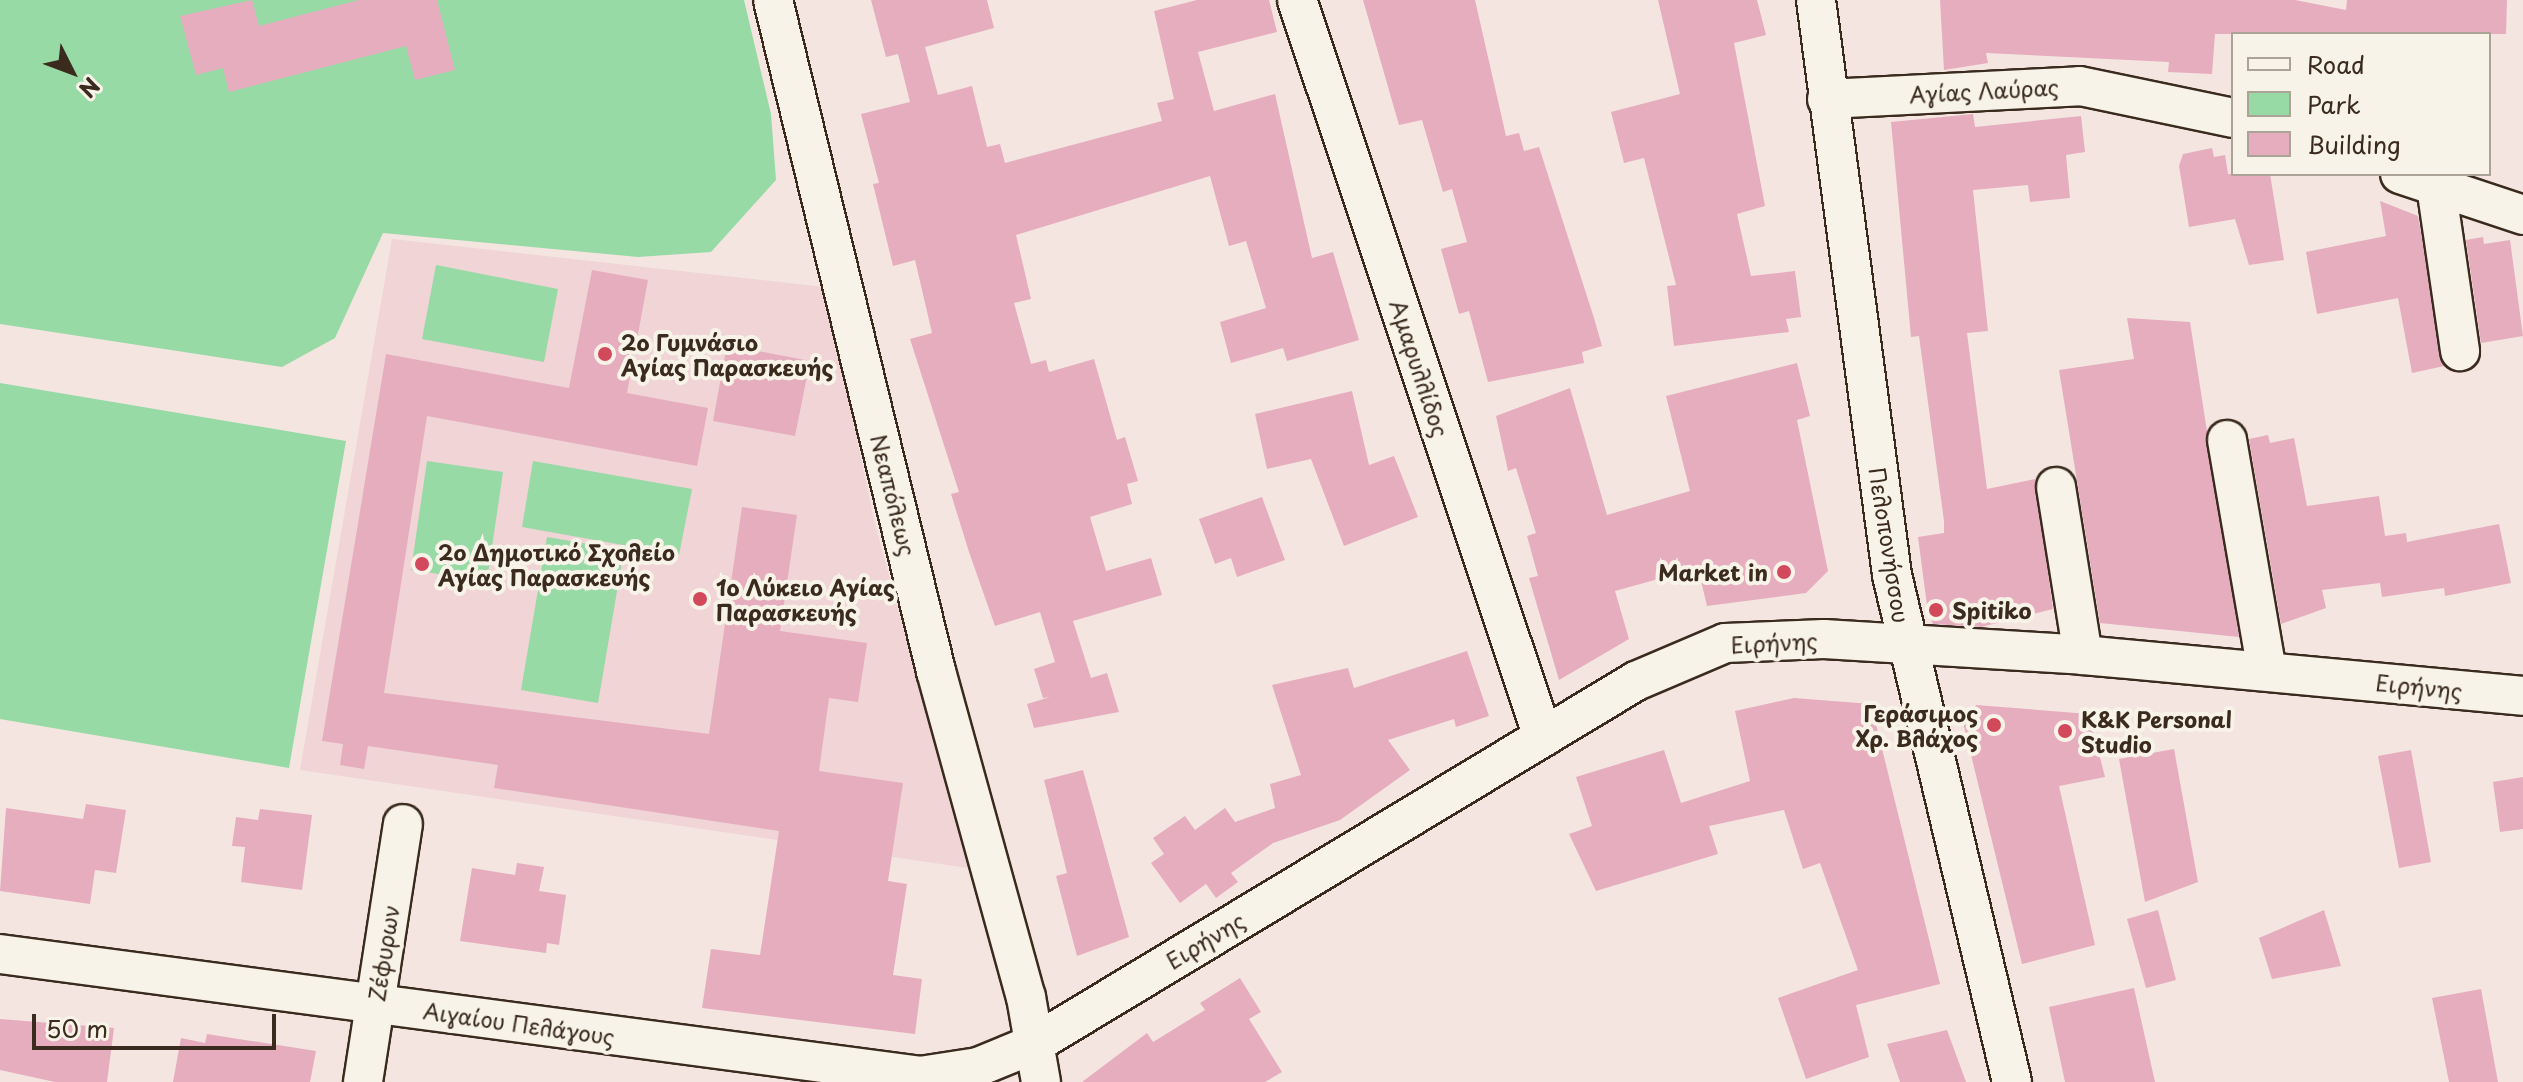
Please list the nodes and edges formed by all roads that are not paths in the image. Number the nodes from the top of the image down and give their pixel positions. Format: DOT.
graph roads {
  1 [pos="773,0"];
  2 [pos="1297,0"];
  3 [pos="1816,0"];
  4 [pos="1827,99"];
  5 [pos="2231,118"];
  6 [pos="2406,176"];
  7 [pos="2436,186"];
  8 [pos="2523,215"];
  9 [pos="2460,351"];
  10 [pos="2227,440"];
  11 [pos="2056,487"];
  12 [pos="1908,647"];
  13 [pos="2083,655"];
  14 [pos="2267,671"];
  15 [pos="2523,696"];
  16 [pos="1543,737"];
  17 [pos="403,824"];
  18 [pos="0,954"];
  19 [pos="375,1003"];
  20 [pos="1034,1044"];
  21 [pos="363,1082"];
  22 [pos="1041,1082"];
  23 [pos="2012,1082"];
  1 -- 20 [label="street, Νεαπόλεως"];
  2 -- 16 [label="street, Αμαρυλλίδος"];
  3 -- 4 [label="street, Πελοπονήσσου"];
  4 -- 5 [label="street, Αγίας Λαύρας"];
  4 -- 12 [label="street, Πελοπονήσσου"];
  6 -- 7 [label="street"];
  7 -- 8 [label="street"];
  7 -- 9 [label="street"];
  10 -- 14 [label="street"];
  11 -- 13 [label="street"];
  12 -- 13 [label="street, Ειρήνης"];
  12 -- 16 [label="street, Ειρήνης"];
  12 -- 23 [label="street, Πελοπονήσσου"];
  13 -- 14 [label="street, Ειρήνης"];
  14 -- 15 [label="street, Ειρήνης"];
  16 -- 20 [label="street, Ειρήνης"];
  17 -- 19 [label="street, Ζέφυρων"];
  18 -- 19 [label="street, Αιγαίου Πελάγους"];
  19 -- 20 [label="street, Αιγαίου Πελάγους"];
  19 -- 21 [label="street, Ζέφυρων"];
  20 -- 22 [label="street, Νεαπόλεως"];
}
